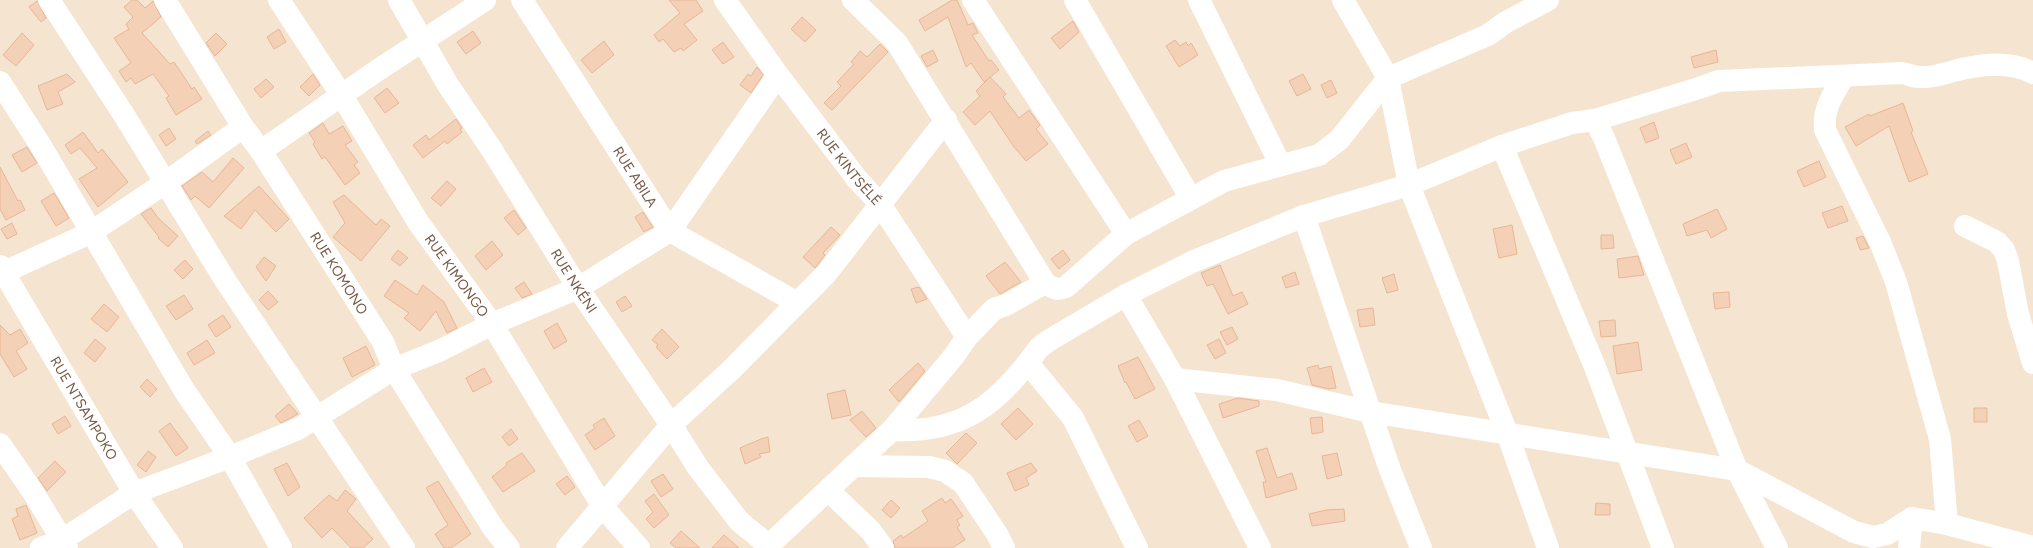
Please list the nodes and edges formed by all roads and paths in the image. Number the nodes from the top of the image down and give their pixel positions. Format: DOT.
graph roads {
  1 [pos="49,0"];
  2 [pos="165,0"];
  3 [pos="279,0"];
  4 [pos="399,0"];
  5 [pos="485,0"];
  6 [pos="522,0"];
  7 [pos="725,0"];
  8 [pos="853,0"];
  9 [pos="973,0"];
  10 [pos="1075,0"];
  11 [pos="1199,0"];
  12 [pos="1342,0"];
  13 [pos="1542,1"];
  14 [pos="423,41"];
  15 [pos="2033,73"];
  16 [pos="778,75"];
  17 [pos="1844,76"];
  18 [pos="1388,78"];
  19 [pos="0,82"];
  20 [pos="342,96"];
  21 [pos="946,120"];
  22 [pos="1594,120"];
  23 [pos="243,127"];
  24 [pos="1502,146"];
  25 [pos="261,151"];
  26 [pos="1280,164"];
  27 [pos="166,183"];
  28 [pos="1409,185"];
  29 [pos="1191,199"];
  30 [pos="880,204"];
  31 [pos="1304,216"];
  32 [pos="1965,226"];
  33 [pos="670,231"];
  34 [pos="90,233"];
  35 [pos="1126,234"];
  36 [pos="1,271"];
  37 [pos="1045,283"];
  38 [pos="578,288"];
  39 [pos="1126,295"];
  40 [pos="796,302"];
  41 [pos="492,324"];
  42 [pos="967,337"];
  43 [pos="1028,363"];
  44 [pos="2033,363"];
  45 [pos="394,369"];
  46 [pos="1175,379"];
  47 [pos="1370,412"];
  48 [pos="316,417"];
  49 [pos="671,425"];
  50 [pos="892,430"];
  51 [pos="1507,433"];
  52 [pos="0,444"];
  53 [pos="1627,451"];
  54 [pos="230,457"];
  55 [pos="853,466"];
  56 [pos="1737,470"];
  57 [pos="828,490"];
  58 [pos="134,493"];
  59 [pos="603,507"];
  60 [pos="1912,518"];
  61 [pos="1947,524"];
  62 [pos="64,544"];
  63 [pos="768,546"];
  64 [pos="2033,547"];
  65 [pos="40,548"];
  66 [pos="172,548"];
  67 [pos="281,548"];
  68 [pos="404,548"];
  69 [pos="509,548"];
  70 [pos="567,548"];
  71 [pos="639,548"];
  72 [pos="883,548"];
  73 [pos="1004,548"];
  74 [pos="1137,548"];
  75 [pos="1260,548"];
  76 [pos="1421,548"];
  77 [pos="1548,548"];
  78 [pos="1663,548"];
  79 [pos="1777,548"];
  80 [pos="1909,548"];
  1 -- 27 [label="street"];
  2 -- 23 [label="street, RUE KOMONO"];
  3 -- 20 [label="street, RUE KIMONGO"];
  4 -- 14 [label="street, RUE NKÉNI"];
  5 -- 14 [label="street"];
  6 -- 33 [label="street, RUE ABILA"];
  7 -- 16 [label="street, RUE KINTSÉLÉ"];
  8 -- 21 [label="street"];
  9 -- 35 [label="street"];
  10 -- 29 [label="street"];
  11 -- 26 [label="street"];
  12 -- 18 [label="street"];
  13 -- 18 [label="street"];
  14 -- 20 [label="street"];
  14 -- 38 [label="street, RUE NKÉNI"];
  15 -- 17 [label="street"];
  16 -- 30 [label="street, RUE KINTSÉLÉ"];
  16 -- 33 [label="street"];
  17 -- 22 [label="street"];
  17 -- 61 [label="street"];
  18 -- 26 [label="street"];
  18 -- 28 [label="street"];
  19 -- 34 [label="street"];
  20 -- 25 [label="street"];
  20 -- 41 [label="street, RUE KIMONGO"];
  21 -- 30 [label="street"];
  21 -- 37 [label="street"];
  22 -- 24 [label="street"];
  22 -- 56 [label="street"];
  23 -- 25 [label="street, RUE KOMONO"];
  23 -- 27 [label="street"];
  24 -- 28 [label="street"];
  24 -- 53 [label="street"];
  25 -- 45 [label="street, RUE KOMONO"];
  26 -- 29 [label="street"];
  27 -- 34 [label="street"];
  27 -- 48 [label="street"];
  28 -- 31 [label="street"];
  28 -- 51 [label="street"];
  29 -- 35 [label="street"];
  30 -- 40 [label="street"];
  30 -- 42 [label="street, RUE KINTSÉLÉ"];
  31 -- 39 [label="street"];
  31 -- 47 [label="street"];
  32 -- 44 [label="street"];
  33 -- 38 [label="street"];
  33 -- 40 [label="street, RUE ABILA"];
  34 -- 36 [label="street"];
  34 -- 54 [label="street"];
  35 -- 37 [label="street"];
  36 -- 58 [label="street, RUE NTSAMPOKO"];
  37 -- 42 [label="street"];
  38 -- 41 [label="street"];
  38 -- 49 [label="street, RUE NKÉNI"];
  39 -- 43 [label="street"];
  39 -- 46 [label="street"];
  40 -- 49 [label="street"];
  41 -- 45 [label="street"];
  41 -- 59 [label="street, RUE KIMONGO"];
  42 -- 50 [label="street"];
  43 -- 50 [label="street"];
  43 -- 74 [label="street"];
  45 -- 48 [label="street"];
  45 -- 69 [label="street, RUE KOMONO"];
  46 -- 47 [label="street"];
  46 -- 75 [label="street"];
  47 -- 51 [label="street"];
  47 -- 76 [label="street"];
  48 -- 54 [label="street"];
  48 -- 68 [label="street"];
  49 -- 59 [label="street"];
  49 -- 63 [label="street, RUE NKÉNI"];
  50 -- 55 [label="street"];
  51 -- 53 [label="street"];
  51 -- 77 [label="street"];
  52 -- 62 [label="street"];
  53 -- 56 [label="street"];
  53 -- 78 [label="street"];
  54 -- 58 [label="street"];
  54 -- 67 [label="street"];
  55 -- 57 [label="street"];
  55 -- 73 [label="street"];
  56 -- 60 [label="street"];
  56 -- 79 [label="street"];
  57 -- 63 [label="street"];
  57 -- 72 [label="street"];
  58 -- 62 [label="street"];
  58 -- 66 [label="street, RUE NTSAMPOKO"];
  59 -- 70 [label="street"];
  59 -- 71 [label="street, RUE KIMONGO"];
  60 -- 61 [label="street"];
  60 -- 80 [label="street"];
  61 -- 64 [label="street"];
  62 -- 65 [label="street"];
}
